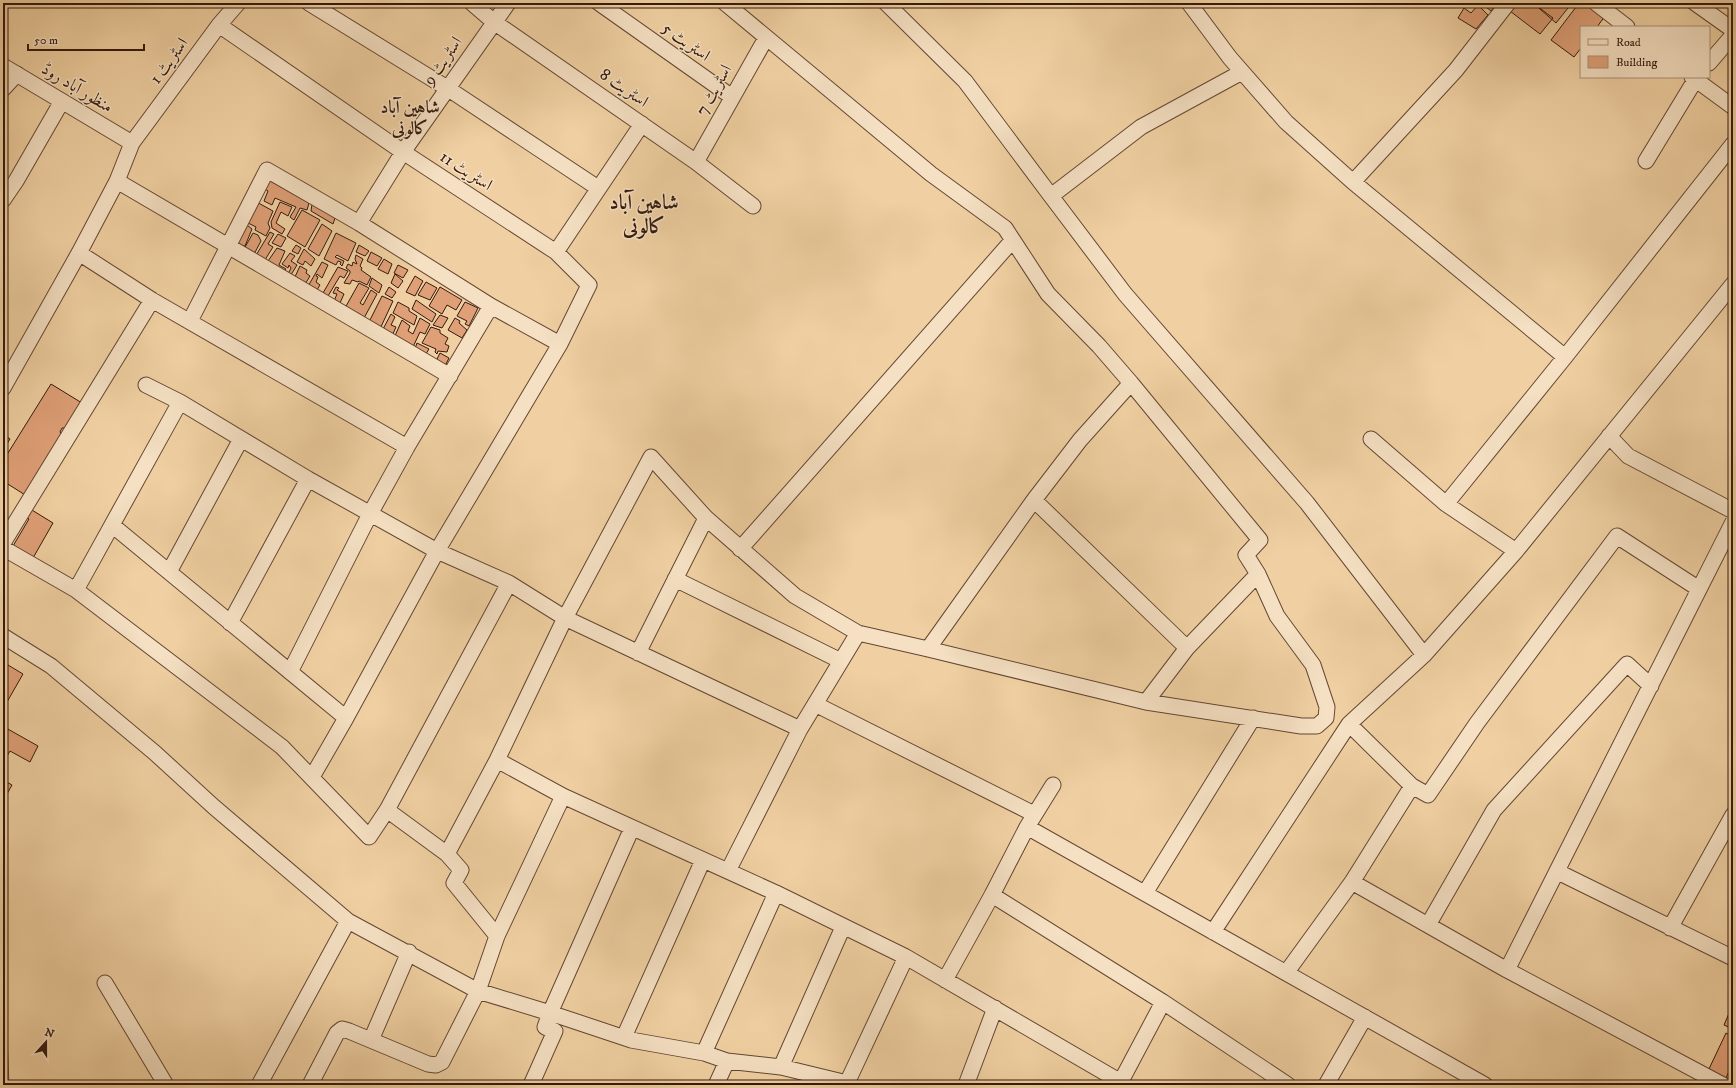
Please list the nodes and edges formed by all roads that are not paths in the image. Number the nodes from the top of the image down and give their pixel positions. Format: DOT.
graph roads {
  1 [pos="238,3"];
  2 [pos="309,3"];
  3 [pos="472,3"];
  4 [pos="508,3"];
  5 [pos="725,3"];
  6 [pos="886,3"];
  7 [pos="1189,3"];
  8 [pos="1508,3"];
  9 [pos="1596,3"];
  10 [pos="1695,3"];
  11 [pos="605,5"];
  12 [pos="494,22"];
  13 [pos="219,25"];
  14 [pos="1626,26"];
  15 [pos="1733,30"];
  16 [pos="1733,35"];
  17 [pos="766,38"];
  18 [pos="1710,62"];
  19 [pos="3,66"];
  20 [pos="1242,72"];
  21 [pos="17,74"];
  22 [pos="1694,78"];
  23 [pos="447,88"];
  24 [pos="3,89"];
  25 [pos="732,97"];
  26 [pos="62,101"];
  27 [pos="1733,106"];
  28 [pos="642,124"];
  29 [pos="132,143"];
  30 [pos="1733,144"];
  31 [pos="403,152"];
  32 [pos="1646,161"];
  33 [pos="696,162"];
  34 [pos="117,181"];
  35 [pos="1353,182"];
  36 [pos="598,188"];
  37 [pos="1051,196"];
  38 [pos="3,200"];
  39 [pos="753,206"];
  40 [pos="359,223"];
  41 [pos="1012,240"];
  42 [pos="228,246"];
  43 [pos="556,252"];
  44 [pos="79,253"];
  45 [pos="1733,284"];
  46 [pos="152,300"];
  47 [pos="491,306"];
  48 [pos="190,321"];
  49 [pos="560,344"];
  50 [pos="1565,357"];
  51 [pos="450,376"];
  52 [pos="1131,382"];
  53 [pos="146,385"];
  54 [pos="3,388"];
  55 [pos="180,402"];
  56 [pos="1610,436"];
  57 [pos="241,439"];
  58 [pos="1371,439"];
  59 [pos="407,447"];
  60 [pos="308,479"];
  61 [pos="1034,500"];
  62 [pos="1446,504"];
  63 [pos="1733,511"];
  64 [pos="370,514"];
  65 [pos="706,518"];
  66 [pos="1733,522"];
  67 [pos="112,525"];
  68 [pos="3,543"];
  69 [pos="3,548"];
  70 [pos="740,549"];
  71 [pos="437,551"];
  72 [pos="1516,551"];
  73 [pos="169,572"];
  74 [pos="1258,574"];
  75 [pos="675,579"];
  76 [pos="509,584"];
  77 [pos="1699,589"];
  78 [pos="76,590"];
  79 [pos="565,618"];
  80 [pos="230,622"];
  81 [pos="858,633"];
  82 [pos="3,636"];
  83 [pos="1187,648"];
  84 [pos="928,649"];
  85 [pos="638,653"];
  86 [pos="1424,655"];
  87 [pos="841,661"];
  88 [pos="290,672"];
  89 [pos="1651,686"];
  90 [pos="1146,702"];
  91 [pos="815,704"];
  92 [pos="346,718"];
  93 [pos="1253,718"];
  94 [pos="1349,724"];
  95 [pos="800,729"];
  96 [pos="497,760"];
  97 [pos="312,777"];
  98 [pos="1053,785"];
  99 [pos="1412,786"];
  100 [pos="563,796"];
  101 [pos="387,810"];
  102 [pos="1733,815"];
  103 [pos="1031,821"];
  104 [pos="632,828"];
  105 [pos="447,854"];
  106 [pos="703,860"];
  107 [pos="728,871"];
  108 [pos="1558,872"];
  109 [pos="1352,882"];
  110 [pos="776,893"];
  111 [pos="1145,893"];
  112 [pos="992,895"];
  113 [pos="348,921"];
  114 [pos="1428,925"];
  115 [pos="843,927"];
  116 [pos="1670,928"];
  117 [pos="1213,932"];
  118 [pos="497,936"];
  119 [pos="408,952"];
  120 [pos="906,956"];
  121 [pos="1733,958"];
  122 [pos="1508,970"];
  123 [pos="1286,973"];
  124 [pos="945,980"];
  125 [pos="105,983"];
  126 [pos="478,991"];
  127 [pos="1163,1002"];
  128 [pos="995,1008"];
  129 [pos="550,1013"];
  130 [pos="1365,1018"];
  131 [pos="624,1037"];
  132 [pos="371,1040"];
  133 [pos="704,1053"];
  134 [pos="726,1061"];
  135 [pos="781,1067"];
  136 [pos="1122,1084"];
  137 [pos="166,1085"];
  138 [pos="259,1085"];
  139 [pos="310,1085"];
  140 [pos="531,1085"];
  141 [pos="716,1085"];
  142 [pos="966,1085"];
  143 [pos="1288,1085"];
  144 [pos="1326,1085"];
  145 [pos="1483,1085"];
  146 [pos="1723,1085"];
  1 -- 13 [label="street, اسٹریٹ 1"];
  2 -- 23 [label="street"];
  3 -- 12 [label="street, اسٹریٹ 8"];
  4 -- 12 [label="street, اسٹریٹ 9"];
  5 -- 17 [label="street"];
  6 -- 37 [label="street"];
  7 -- 20 [label="street"];
  8 -- 35 [label="street"];
  9 -- 14 [label="street"];
  10 -- 15 [label="street"];
  11 -- 25 [label="street, اسٹریٹ 5"];
  12 -- 23 [label="street, اسٹریٹ 9"];
  12 -- 28 [label="street, اسٹریٹ 8"];
  13 -- 29 [label="street, اسٹریٹ 1"];
  13 -- 31 [label="street, اسٹریٹ 11"];
  16 -- 18 [label="street"];
  17 -- 25 [label="street, اسٹریٹ 7"];
  17 -- 41 [label="street"];
  19 -- 21 [label="street, منظور آباد روڈ"];
  20 -- 35 [label="street"];
  20 -- 37 [label="street"];
  21 -- 24 [label="street"];
  21 -- 26 [label="street, منظور آباد روڈ"];
  22 -- 27 [label="street"];
  22 -- 32 [label="street"];
  23 -- 31 [label="street, اسٹریٹ 9"];
  23 -- 36 [label="street"];
  25 -- 33 [label="street, اسٹریٹ 7"];
  26 -- 29 [label="street, منظور آباد روڈ"];
  26 -- 38 [label="street"];
  28 -- 33 [label="street, اسٹریٹ 8"];
  28 -- 36 [label="street"];
  29 -- 34 [label="street, اسٹریٹ 1"];
  30 -- 50 [label="street"];
  31 -- 40 [label="street, اسٹریٹ 9"];
  31 -- 43 [label="street, اسٹریٹ 11"];
  33 -- 39 [label="street, اسٹریٹ 8"];
  34 -- 42 [label="street"];
  34 -- 44 [label="street, اسٹریٹ 1"];
  35 -- 50 [label="street"];
  36 -- 43 [label="street"];
  37 -- 86 [label="street"];
  40 -- 42 [label="street"];
  40 -- 47 [label="street"];
  41 -- 52 [label="street"];
  41 -- 70 [label="street"];
  42 -- 48 [label="street"];
  42 -- 51 [label="street"];
  43 -- 49 [label="street, اسٹریٹ 11"];
  44 -- 46 [label="street"];
  44 -- 54 [label="street, اسٹریٹ 1"];
  45 -- 56 [label="street"];
  46 -- 48 [label="street"];
  46 -- 68 [label="street"];
  47 -- 49 [label="street"];
  47 -- 51 [label="street"];
  48 -- 59 [label="street"];
  49 -- 71 [label="street"];
  50 -- 62 [label="street"];
  51 -- 59 [label="street"];
  52 -- 61 [label="street"];
  52 -- 74 [label="street"];
  53 -- 55 [label="street"];
  55 -- 57 [label="street"];
  55 -- 67 [label="street"];
  56 -- 63 [label="street"];
  56 -- 72 [label="street"];
  57 -- 60 [label="street"];
  57 -- 73 [label="street"];
  58 -- 62 [label="street"];
  59 -- 64 [label="street"];
  60 -- 64 [label="street"];
  60 -- 80 [label="street"];
  61 -- 83 [label="street"];
  61 -- 84 [label="street"];
  62 -- 72 [label="street"];
  64 -- 71 [label="street"];
  64 -- 88 [label="street"];
  65 -- 70 [label="street"];
  65 -- 75 [label="street"];
  65 -- 79 [label="street"];
  66 -- 77 [label="street"];
  67 -- 73 [label="street"];
  67 -- 78 [label="street"];
  69 -- 78 [label="street"];
  70 -- 81 [label="street"];
  71 -- 76 [label="street"];
  71 -- 92 [label="street"];
  72 -- 86 [label="street"];
  73 -- 80 [label="street"];
  74 -- 83 [label="street"];
  74 -- 93 [label="street"];
  75 -- 85 [label="street"];
  75 -- 87 [label="street"];
  76 -- 79 [label="street"];
  76 -- 101 [label="street"];
  77 -- 89 [label="street"];
  77 -- 99 [label="street"];
  78 -- 97 [label="street"];
  79 -- 85 [label="street"];
  79 -- 96 [label="street"];
  80 -- 88 [label="street"];
  81 -- 84 [label="street"];
  81 -- 87 [label="street"];
  82 -- 113 [label="street"];
  83 -- 90 [label="street"];
  84 -- 90 [label="street"];
  85 -- 95 [label="street"];
  86 -- 94 [label="street"];
  87 -- 91 [label="street"];
  88 -- 92 [label="street"];
  89 -- 108 [label="street"];
  89 -- 114 [label="street"];
  90 -- 93 [label="street"];
  91 -- 95 [label="street"];
  91 -- 103 [label="street"];
  92 -- 97 [label="street"];
  93 -- 111 [label="street"];
  94 -- 99 [label="street"];
  94 -- 117 [label="street"];
  95 -- 107 [label="street"];
  96 -- 100 [label="street"];
  96 -- 105 [label="street"];
  97 -- 101 [label="street"];
  98 -- 103 [label="street"];
  99 -- 109 [label="street"];
  100 -- 104 [label="street"];
  100 -- 118 [label="street"];
  101 -- 105 [label="street"];
  102 -- 116 [label="street"];
  103 -- 111 [label="street"];
  103 -- 112 [label="street"];
  104 -- 106 [label="street"];
  104 -- 129 [label="street"];
  105 -- 118 [label="street"];
  106 -- 107 [label="street"];
  106 -- 131 [label="street"];
  107 -- 110 [label="street"];
  108 -- 116 [label="street"];
  108 -- 122 [label="street"];
  109 -- 114 [label="street"];
  109 -- 123 [label="street"];
  110 -- 115 [label="street"];
  110 -- 133 [label="street"];
  111 -- 117 [label="street"];
  112 -- 124 [label="street"];
  112 -- 127 [label="street"];
  113 -- 119 [label="street"];
  113 -- 138 [label="street"];
  114 -- 122 [label="street"];
  115 -- 120 [label="street"];
  115 -- 135 [label="street"];
  116 -- 121 [label="street"];
  117 -- 123 [label="street"];
  118 -- 126 [label="street"];
  119 -- 126 [label="street"];
  119 -- 132 [label="street"];
  120 -- 124 [label="street"];
  120 -- 135 [label="street"];
  122 -- 146 [label="street"];
  123 -- 130 [label="street"];
  124 -- 128 [label="street"];
  125 -- 137 [label="street"];
  126 -- 129 [label="street"];
  126 -- 132 [label="street"];
  127 -- 136 [label="street"];
  127 -- 143 [label="street"];
  128 -- 136 [label="street"];
  128 -- 142 [label="street"];
  129 -- 131 [label="street"];
  129 -- 140 [label="street"];
  130 -- 144 [label="street"];
  130 -- 145 [label="street"];
  131 -- 133 [label="street"];
  132 -- 139 [label="street"];
  133 -- 134 [label="street"];
  134 -- 135 [label="street"];
  134 -- 141 [label="street"];
}
